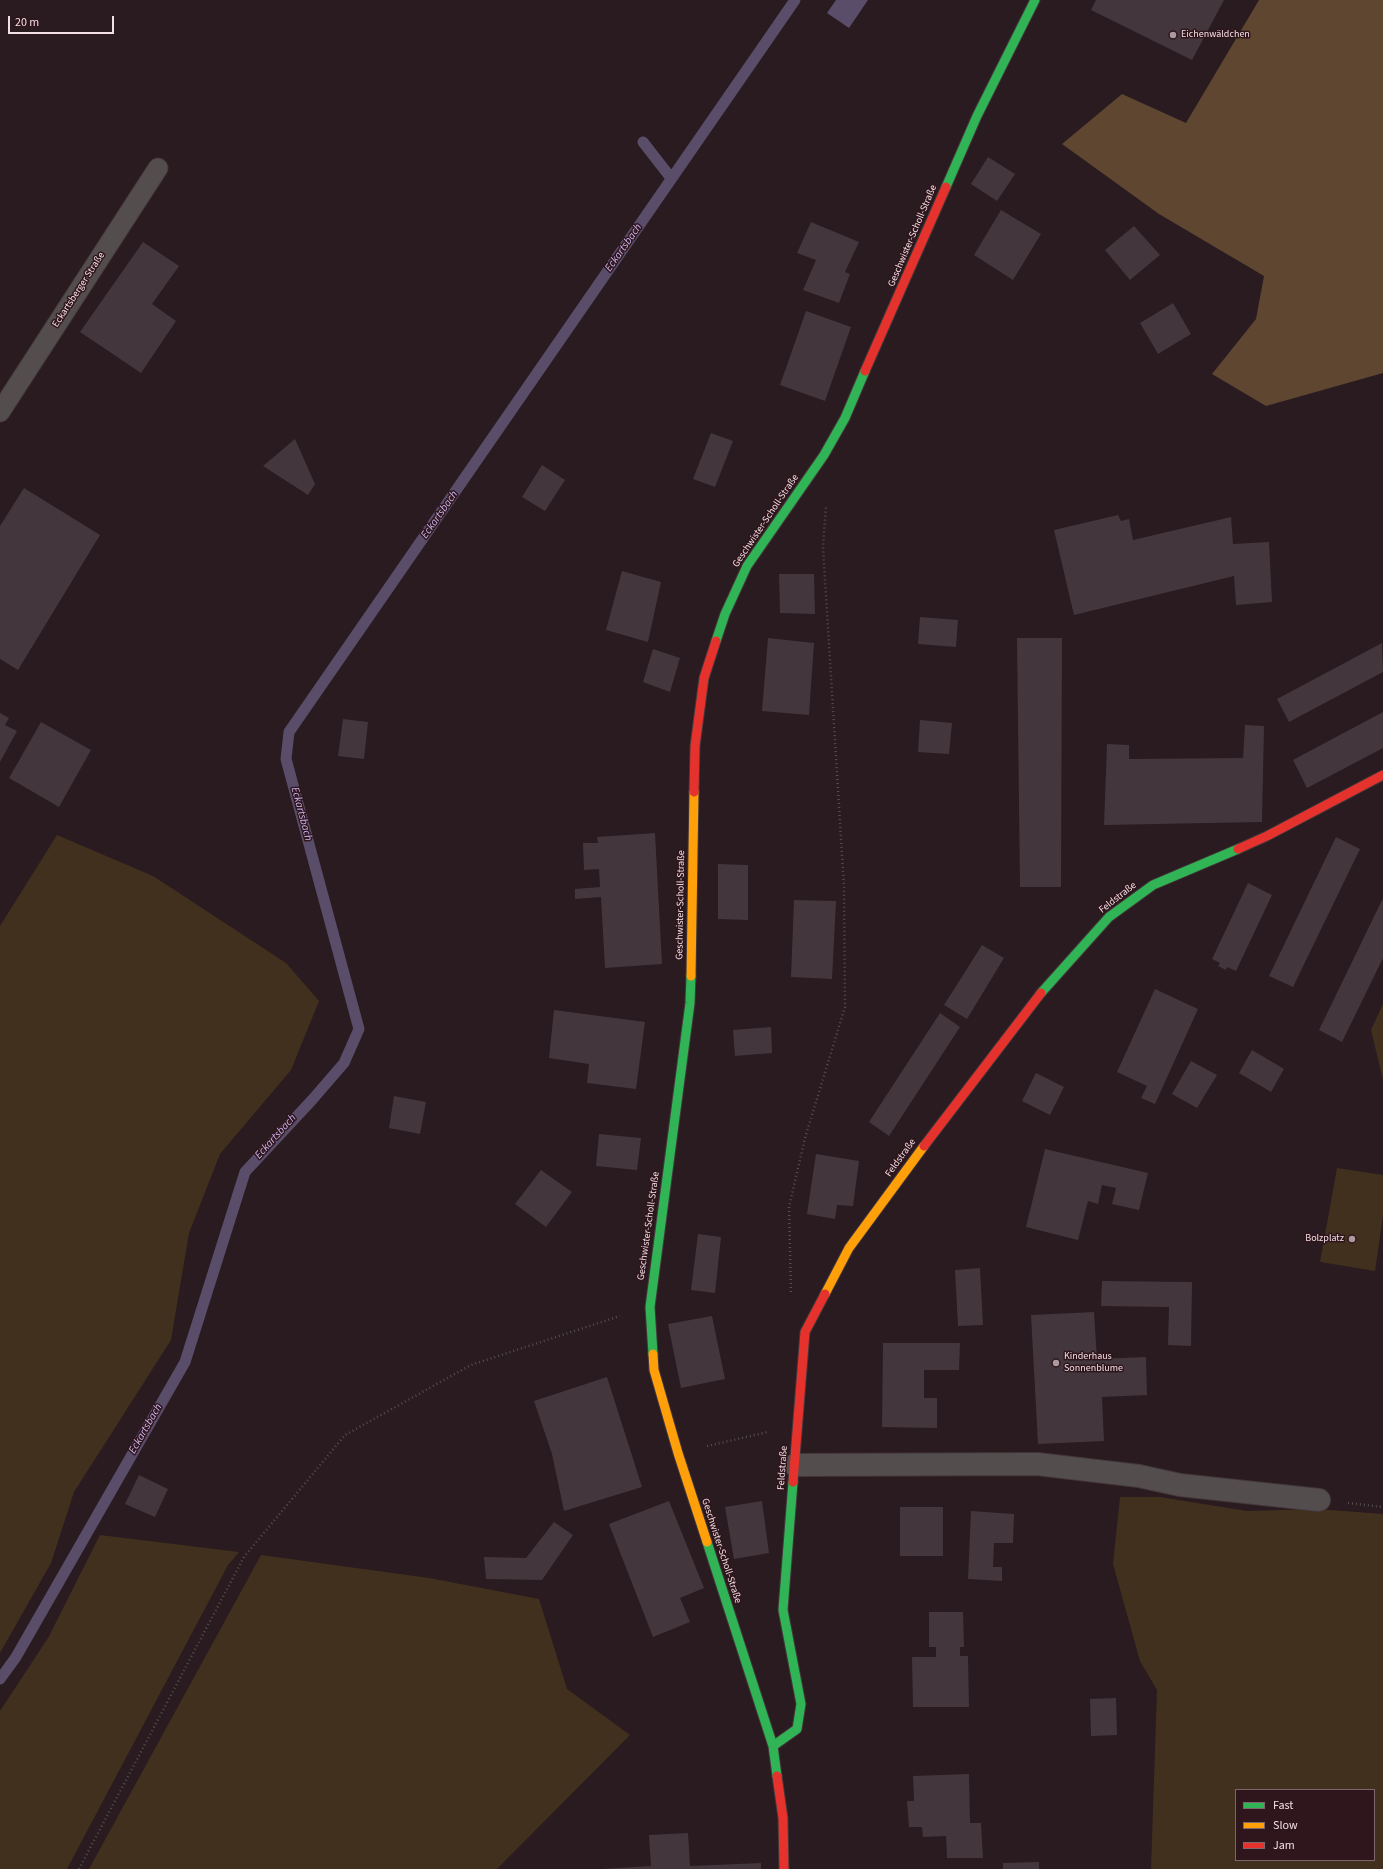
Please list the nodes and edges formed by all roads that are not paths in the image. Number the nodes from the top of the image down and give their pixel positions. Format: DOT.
graph roads {
  1 [pos="1035,0"];
  2 [pos="158,168"];
  3 [pos="0,412"];
  4 [pos="1383,775"];
  5 [pos="795,1465"];
  6 [pos="1319,1500"];
  7 [pos="773,1746"];
  8 [pos="784,1869"];
  1 -- 7 [label="street, Geschwister-Scholl-Straße"];
  2 -- 3 [label="lane, Eckartsberger Straße"];
  4 -- 5 [label="street, Feldstraße"];
  5 -- 6 [label="street"];
  5 -- 7 [label="street, Feldstraße"];
  7 -- 8 [label="street, Geschwister-Scholl-Straße"];
}
